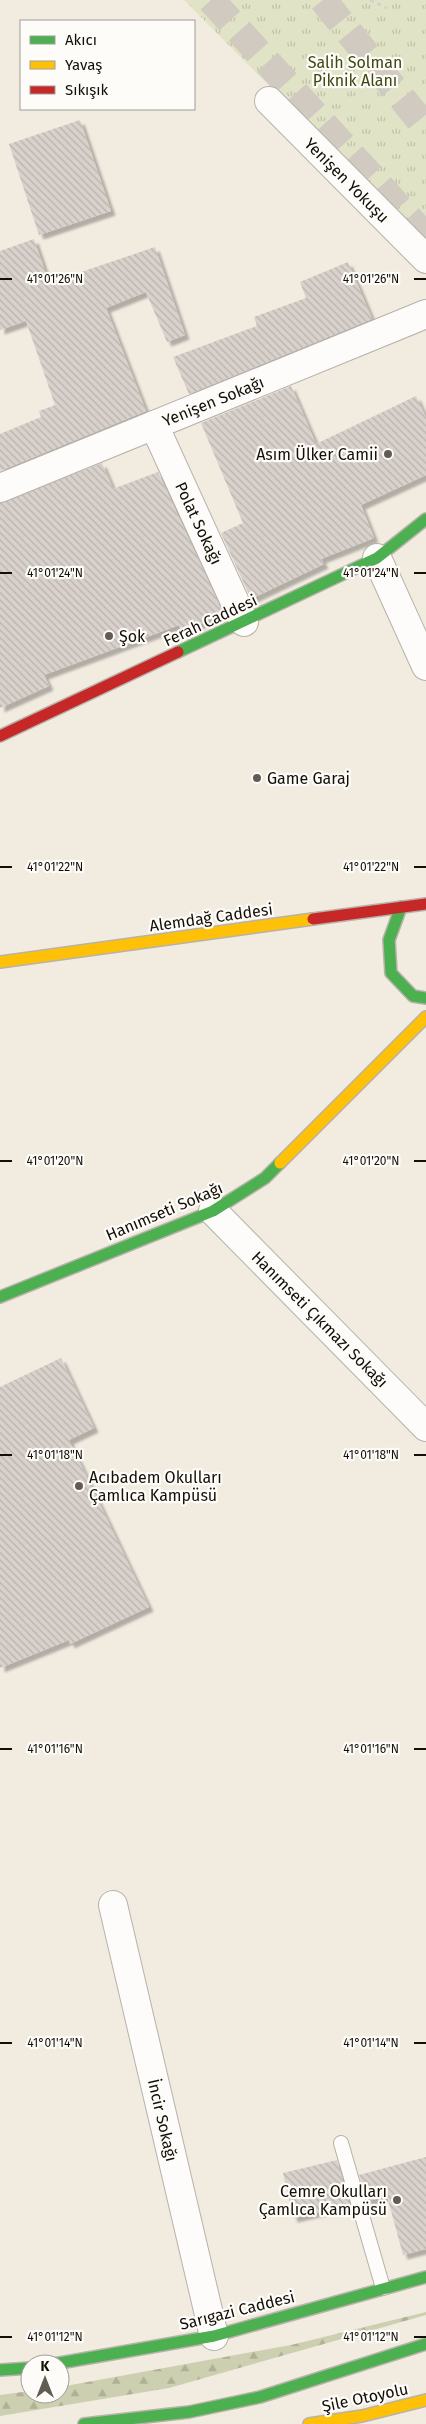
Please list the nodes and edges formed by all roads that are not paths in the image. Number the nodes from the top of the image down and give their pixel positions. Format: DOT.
graph roads {
  1 [pos="269,101"];
  2 [pos="426,259"];
  3 [pos="426,314"];
  4 [pos="154,425"];
  5 [pos="0,488"];
  6 [pos="426,519"];
  7 [pos="377,558"];
  8 [pos="244,622"];
  9 [pos="426,666"];
  10 [pos="0,736"];
  11 [pos="426,904"];
  12 [pos="402,907"];
  13 [pos="0,962"];
  14 [pos="426,998"];
  15 [pos="426,1017"];
  16 [pos="213,1211"];
  17 [pos="0,1297"];
  18 [pos="426,1427"];
  19 [pos="113,1905"];
  20 [pos="340,2143"];
  21 [pos="426,2277"];
  22 [pos="383,2288"];
  23 [pos="214,2336"];
  24 [pos="426,2344"];
  25 [pos="70,2361"];
  26 [pos="20,2369"];
  27 [pos="0,2370"];
  28 [pos="426,2400"];
  29 [pos="84,2424"];
  30 [pos="309,2424"];
  1 -- 2 [label="street, Yenişen Yokuşu"];
  3 -- 4 [label="street, Yenişen Sokağı"];
  4 -- 5 [label="street, Yenişen Sokağı"];
  4 -- 8 [label="street, Polat Sokağı"];
  6 -- 7 [label="main road, Ferah Caddesi"];
  7 -- 8 [label="main road, Ferah Caddesi"];
  7 -- 9 [label="street"];
  8 -- 10 [label="main road, Ferah Caddesi"];
  11 -- 12 [label="main road, Alemdağ Caddesi"];
  12 -- 13 [label="main road, Alemdağ Caddesi"];
  12 -- 14 [label="main road"];
  15 -- 16 [label="main road, Hanımseti Sokağı"];
  16 -- 17 [label="main road, Hanımseti Sokağı"];
  16 -- 18 [label="street, Hanımseti Çıkmazı Sokağı"];
  19 -- 23 [label="street, İncir Sokağı"];
  20 -- 22 [label="lane"];
  21 -- 22 [label="main road, Sarıgazi Caddesi"];
  22 -- 23 [label="main road, Sarıgazi Caddesi"];
  23 -- 25 [label="main road, Sarıgazi Caddesi"];
  24 -- 29 [label="main road"];
  26 -- 27 [label="main road"];
  28 -- 30 [label="main road, Şile Otoyolu"];
}
